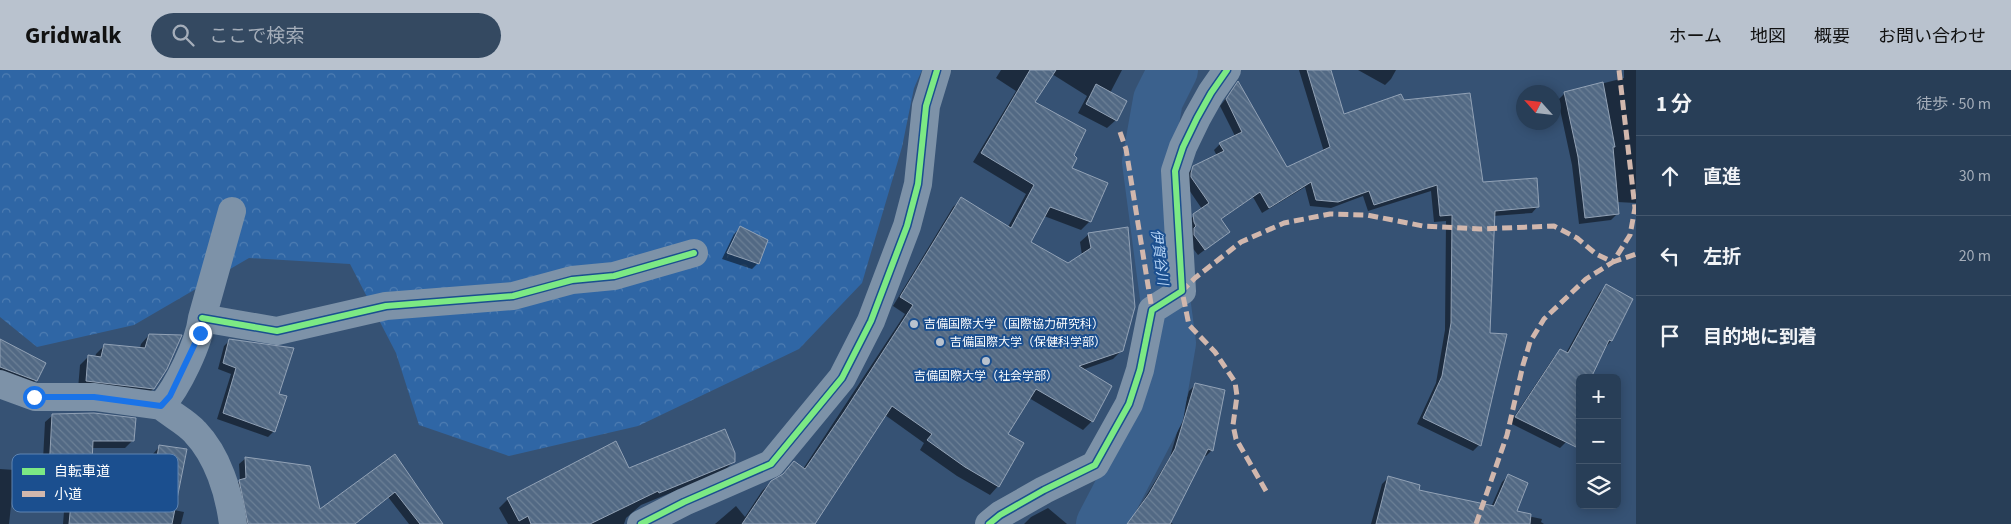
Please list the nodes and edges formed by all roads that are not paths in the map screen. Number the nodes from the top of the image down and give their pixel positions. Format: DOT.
graph roads {
  1 [pos="937,70"];
  2 [pos="1227,70"];
  3 [pos="232,211"];
  4 [pos="694,253"];
  5 [pos="202,318"];
  6 [pos="0,384"];
  7 [pos="161,406"];
  8 [pos="233,524"];
  9 [pos="641,524"];
  10 [pos="989,524"];
  1 -- 9 [label="street"];
  2 -- 10 [label="street"];
  3 -- 5 [label="street"];
  4 -- 5 [label="street"];
  5 -- 7 [label="street"];
  6 -- 7 [label="street"];
  7 -- 8 [label="street"];
}
